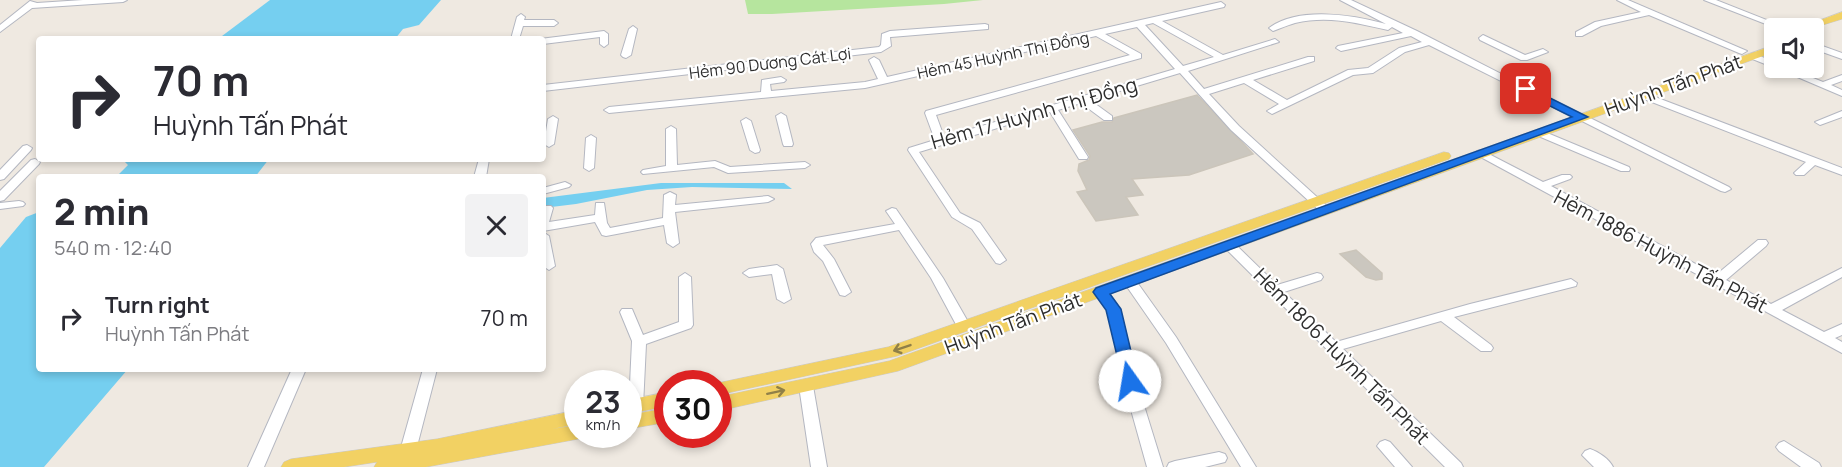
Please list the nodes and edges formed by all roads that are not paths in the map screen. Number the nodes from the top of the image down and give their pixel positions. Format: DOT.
graph roads {
  1 [pos="123,0"];
  2 [pos="1344,0"];
  3 [pos="1621,0"];
  4 [pos="1708,0"];
  5 [pos="32,3"];
  6 [pos="1221,5"];
  7 [pos="1650,12"];
  8 [pos="1842,15"];
  9 [pos="1155,21"];
  10 [pos="1764,21"];
  11 [pos="554,23"];
  12 [pos="1832,24"];
  13 [pos="1140,25"];
  14 [pos="985,27"];
  15 [pos="1401,27"];
  16 [pos="1273,28"];
  17 [pos="633,29"];
  18 [pos="0,30"];
  19 [pos="1414,33"];
  20 [pos="1100,34"];
  21 [pos="1579,34"];
  22 [pos="516,36"];
  23 [pos="1484,38"];
  24 [pos="546,40"];
  25 [pos="1275,42"];
  26 [pos="1431,42"];
  27 [pos="604,44"];
  28 [pos="1764,44"];
  29 [pos="1341,48"];
  30 [pos="1764,50"];
  31 [pos="1824,50"];
  32 [pos="1543,52"];
  33 [pos="1748,53"];
  34 [pos="626,55"];
  35 [pos="1842,56"];
  36 [pos="1222,58"];
  37 [pos="1311,59"];
  38 [pos="874,60"];
  39 [pos="1764,60"];
  40 [pos="1182,70"];
  41 [pos="1807,78"];
  42 [pos="1842,78"];
  43 [pos="781,80"];
  44 [pos="884,81"];
  45 [pos="1245,81"];
  46 [pos="1822,84"];
  47 [pos="546,88"];
  48 [pos="1202,93"];
  49 [pos="1842,93"];
  50 [pos="766,94"];
  51 [pos="1642,95"];
  52 [pos="1083,100"];
  53 [pos="1287,104"];
  54 [pos="1053,109"];
  55 [pos="609,110"];
  56 [pos="1272,111"];
  57 [pos="1575,114"];
  58 [pos="1842,114"];
  59 [pos="781,116"];
  60 [pos="1108,118"];
  61 [pos="553,119"];
  62 [pos="746,121"];
  63 [pos="1820,122"];
  64 [pos="671,129"];
  65 [pos="1540,133"];
  66 [pos="591,138"];
  67 [pos="940,140"];
  68 [pos="549,144"];
  69 [pos="788,144"];
  70 [pos="27,147"];
  71 [pos="754,150"];
  72 [pos="1481,153"];
  73 [pos="1083,157"];
  74 [pos="1813,161"];
  75 [pos="35,162"];
  76 [pos="806,165"];
  77 [pos="589,168"];
  78 [pos="672,169"];
  79 [pos="1625,169"];
  80 [pos="647,172"];
  81 [pos="1842,172"];
  82 [pos="1800,173"];
  83 [pos="0,177"];
  84 [pos="1566,177"];
  85 [pos="566,184"];
  86 [pos="1542,186"];
  87 [pos="1725,189"];
  88 [pos="546,190"];
  89 [pos="670,195"];
  90 [pos="0,198"];
  91 [pos="768,199"];
  92 [pos="19,204"];
  93 [pos="600,205"];
  94 [pos="0,206"];
  95 [pos="1319,206"];
  96 [pos="547,208"];
  97 [pos="892,211"];
  98 [pos="546,212"];
  99 [pos="669,215"];
  100 [pos="600,218"];
  101 [pos="546,226"];
  102 [pos="902,226"];
  103 [pos="673,243"];
  104 [pos="1762,243"];
  105 [pos="1229,245"];
  106 [pos="546,251"];
  107 [pos="1000,260"];
  108 [pos="549,266"];
  109 [pos="1842,272"];
  110 [pos="749,273"];
  111 [pos="685,277"];
  112 [pos="1317,277"];
  113 [pos="1129,281"];
  114 [pos="1717,281"];
  115 [pos="1571,283"];
  116 [pos="1276,290"];
  117 [pos="845,292"];
  118 [pos="1101,292"];
  119 [pos="784,298"];
  120 [pos="1771,310"];
  121 [pos="627,312"];
  122 [pos="1443,316"];
  123 [pos="963,327"];
  124 [pos="1842,329"];
  125 [pos="1824,338"];
  126 [pos="639,341"];
  127 [pos="1334,347"];
  128 [pos="1486,348"];
  129 [pos="1842,348"];
  130 [pos="636,370"];
  131 [pos="298,372"];
  132 [pos="429,372"];
  133 [pos="804,379"];
  134 [pos="732,387"];
  135 [pos="732,400"];
  136 [pos="564,420"];
  137 [pos="564,434"];
  138 [pos="1385,446"];
  139 [pos="1784,447"];
  140 [pos="1590,455"];
  141 [pos="406,457"];
  142 [pos="1219,458"];
  143 [pos="1249,466"];
  144 [pos="256,467"];
  145 [pos="291,467"];
  146 [pos="384,467"];
  147 [pos="819,467"];
  148 [pos="1155,467"];
  149 [pos="1175,467"];
  150 [pos="1404,467"];
  151 [pos="1455,467"];
  152 [pos="1605,467"];
  153 [pos="1813,467"];
  1 -- 5 [label="street"];
  2 -- 15 [label="street"];
  3 -- 7 [label="street"];
  4 -- 10 [label="street"];
  5 -- 18 [label="street"];
  6 -- 9 [label="street, Hẻm 45 Huỳnh Thị Đồng"];
  7 -- 21 [label="street"];
  7 -- 33 [label="street"];
  8 -- 12 [label="main road"];
  9 -- 13 [label="street, Hẻm 45 Huỳnh Thị Đồng"];
  9 -- 36 [label="street"];
  11 -- 22 [label="street"];
  13 -- 20 [label="street, Hẻm 45 Huỳnh Thị Đồng"];
  13 -- 40 [label="street"];
  14 -- 47 [label="street, Hẻm 90 Dương Cát Lợi"];
  15 -- 16 [label="street"];
  15 -- 19 [label="street"];
  17 -- 34 [label="street"];
  19 -- 26 [label="street"];
  19 -- 29 [label="street"];
  20 -- 44 [label="street, Hẻm 45 Huỳnh Thị Đồng"];
  20 -- 67 [label="street"];
  23 -- 32 [label="street"];
  24 -- 27 [label="street"];
  25 -- 36 [label="street, Hẻm 17 Huỳnh Thị Đồng"];
  26 -- 53 [label="street"];
  26 -- 57 [label="street"];
  28 -- 33 [label="main road, Huỳnh Tấn Phát"];
  30 -- 33 [label="main road, Huỳnh Tấn Phát"];
  31 -- 35 [label="street"];
  33 -- 39 [label="street"];
  33 -- 51 [label="main road, Huỳnh Tấn Phát"];
  33 -- 57 [label="main road, Huỳnh Tấn Phát"];
  36 -- 40 [label="street, Hẻm 17 Huỳnh Thị Đồng"];
  37 -- 45 [label="street"];
  38 -- 44 [label="street"];
  40 -- 48 [label="street"];
  40 -- 52 [label="street, Hẻm 17 Huỳnh Thị Đồng"];
  41 -- 46 [label="street"];
  42 -- 46 [label="street"];
  43 -- 50 [label="street"];
  44 -- 50 [label="street, Hẻm 45 Huỳnh Thị Đồng"];
  45 -- 48 [label="street"];
  45 -- 53 [label="street"];
  46 -- 49 [label="street"];
  48 -- 95 [label="street"];
  50 -- 55 [label="street, Hẻm 45 Huỳnh Thị Đồng"];
  51 -- 57 [label="main road, Huỳnh Tấn Phát"];
  51 -- 74 [label="street"];
  52 -- 54 [label="street, Hẻm 17 Huỳnh Thị Đồng"];
  52 -- 60 [label="street"];
  53 -- 56 [label="street"];
  54 -- 67 [label="street, Hẻm 17 Huỳnh Thị Đồng"];
  54 -- 73 [label="street"];
  57 -- 65 [label="main road, Huỳnh Tấn Phát"];
  57 -- 87 [label="street"];
  57 -- 95 [label="main road, Huỳnh Tấn Phát"];
  58 -- 63 [label="street"];
  59 -- 69 [label="street"];
  61 -- 68 [label="street"];
  62 -- 71 [label="street"];
  64 -- 78 [label="street"];
  65 -- 72 [label="main road, Huỳnh Tấn Phát"];
  65 -- 79 [label="street"];
  66 -- 77 [label="street"];
  67 -- 107 [label="street, Hẻm 17 Huỳnh Thị Đồng"];
  70 -- 83 [label="street"];
  72 -- 86 [label="street, Hẻm 1886 Huỳnh Tấn Phát"];
  72 -- 95 [label="main road, Huỳnh Tấn Phát"];
  74 -- 81 [label="street"];
  74 -- 82 [label="street"];
  75 -- 90 [label="street"];
  76 -- 78 [label="street"];
  78 -- 80 [label="street"];
  84 -- 86 [label="street"];
  85 -- 88 [label="street"];
  86 -- 114 [label="street, Hẻm 1886 Huỳnh Tấn Phát"];
  89 -- 99 [label="street"];
  91 -- 99 [label="street"];
  92 -- 94 [label="street"];
  93 -- 100 [label="street"];
  95 -- 105 [label="main road, Huỳnh Tấn Phát"];
  95 -- 123 [label="main road, Huỳnh Tấn Phát"];
  96 -- 98 [label="street"];
  97 -- 102 [label="street"];
  99 -- 100 [label="street"];
  99 -- 103 [label="street"];
  100 -- 101 [label="street"];
  102 -- 117 [label="street"];
  102 -- 123 [label="street"];
  104 -- 114 [label="street"];
  105 -- 113 [label="main road, Huỳnh Tấn Phát"];
  105 -- 116 [label="street, Hẻm 1806 Huỳnh Tấn Phát"];
  106 -- 108 [label="street"];
  109 -- 120 [label="street"];
  110 -- 119 [label="street"];
  111 -- 126 [label="street"];
  112 -- 116 [label="street"];
  113 -- 118 [label="main road, Huỳnh Tấn Phát"];
  113 -- 143 [label="street"];
  114 -- 120 [label="street, Hẻm 1886 Huỳnh Tấn Phát"];
  115 -- 122 [label="street"];
  116 -- 127 [label="street, Hẻm 1806 Huỳnh Tấn Phát"];
  118 -- 133 [label="main road, Huỳnh Tấn Phát"];
  118 -- 148 [label="street"];
  120 -- 125 [label="street, Hẻm 1886 Huỳnh Tấn Phát"];
  121 -- 126 [label="street"];
  122 -- 127 [label="street"];
  122 -- 128 [label="street"];
  123 -- 133 [label="main road, Huỳnh Tấn Phát, one-way"];
  124 -- 125 [label="street"];
  125 -- 129 [label="street, Hẻm 1886 Huỳnh Tấn Phát"];
  126 -- 130 [label="street"];
  127 -- 151 [label="street, Hẻm 1806 Huỳnh Tấn Phát"];
  131 -- 144 [label="street"];
  132 -- 141 [label="street"];
  133 -- 134 [label="main road, Huỳnh Tấn Phát"];
  135 -- 133 [label="main road, Huỳnh Tấn Phát, one-way"];
  133 -- 147 [label="street"];
  136 -- 141 [label="main road"];
  137 -- 141 [label="main road"];
  138 -- 150 [label="street"];
  139 -- 153 [label="street"];
  140 -- 152 [label="street"];
  141 -- 145 [label="main road"];
  141 -- 146 [label="main road"];
  142 -- 149 [label="street"];
}
